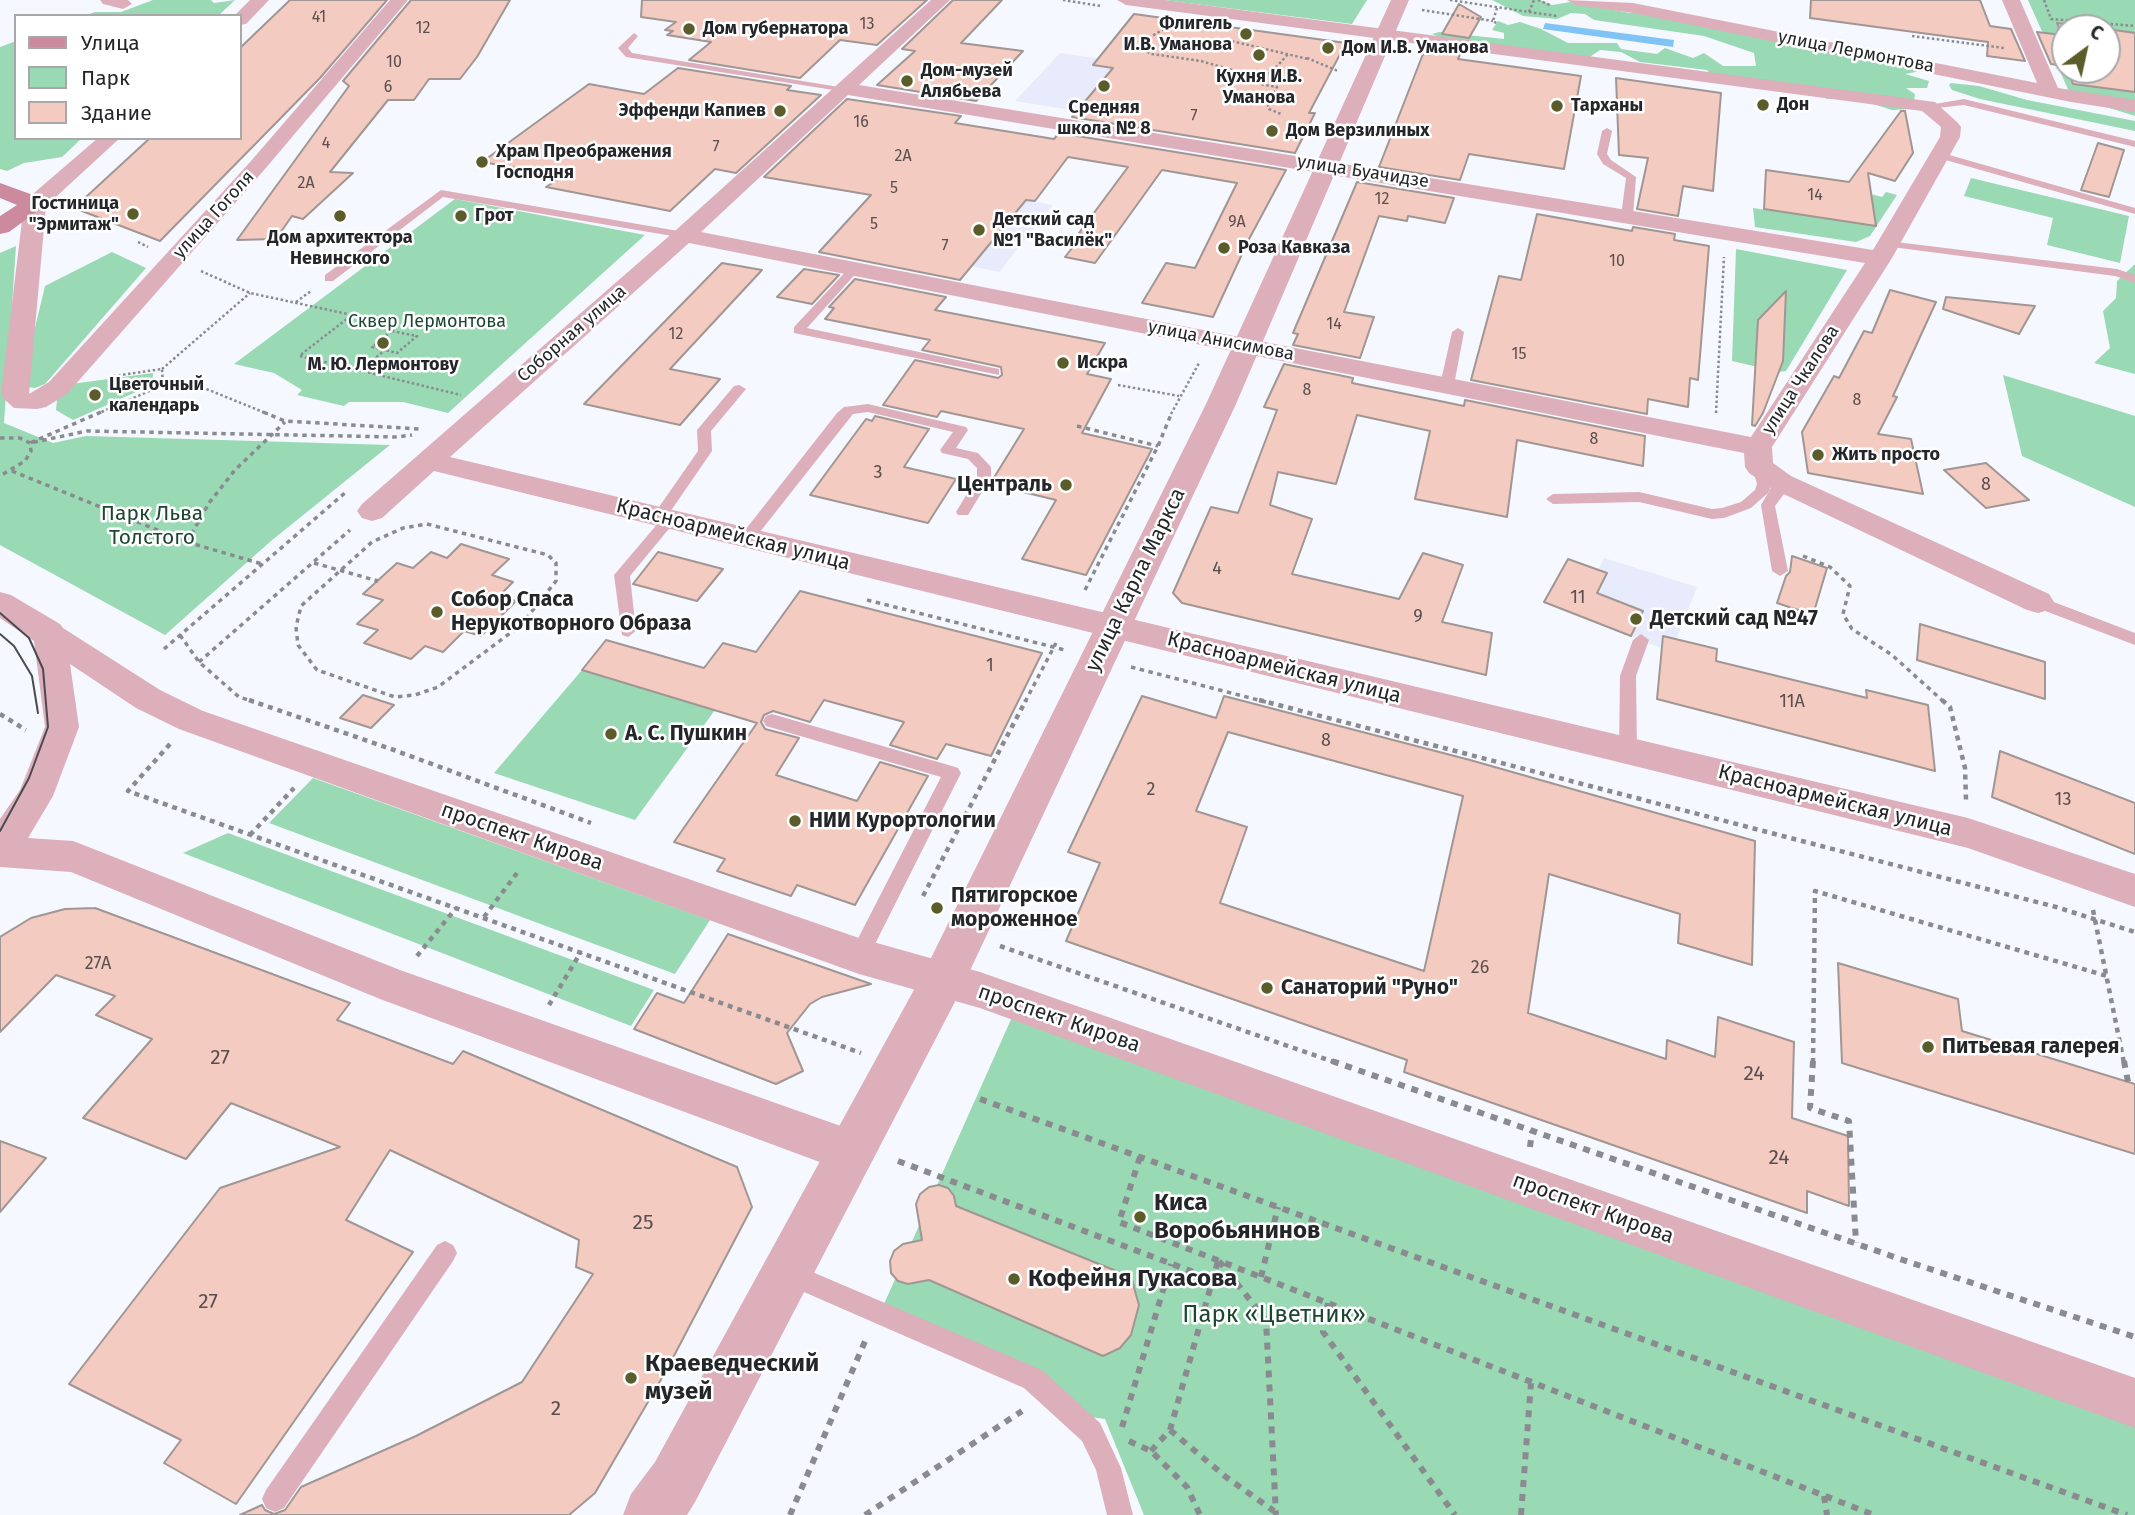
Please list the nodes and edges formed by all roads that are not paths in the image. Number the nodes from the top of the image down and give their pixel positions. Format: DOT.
graph roads {
  1 [pos="261,0"];
  2 [pos="399,0"];
  3 [pos="941,0"];
  4 [pos="1126,0"];
  5 [pos="1576,0"];
  6 [pos="2011,0"];
  7 [pos="1407,5"];
  8 [pos="242,18"];
  9 [pos="1371,33"];
  10 [pos="634,36"];
  11 [pos="846,89"];
  12 [pos="2050,91"];
  13 [pos="1928,106"];
  14 [pos="2135,106"];
  15 [pos="1606,131"];
  16 [pos="108,140"];
  17 [pos="2135,144"];
  18 [pos="1939,155"];
  19 [pos="1327,166"];
  20 [pos="0,190"];
  21 [pos="35,204"];
  22 [pos="2135,211"];
  23 [pos="1627,216"];
  24 [pos="0,227"];
  25 [pos="684,235"];
  26 [pos="1884,251"];
  27 [pos="855,268"];
  28 [pos="329,278"];
  29 [pos="2135,279"];
  30 [pos="1458,332"];
  31 [pos="1247,346"];
  32 [pos="994,372"];
  33 [pos="1447,386"];
  34 [pos="739,389"];
  35 [pos="428,461"];
  36 [pos="1766,466"];
  37 [pos="1553,499"];
  38 [pos="372,511"];
  39 [pos="963,512"];
  40 [pos="665,518"];
  41 [pos="747,538"];
  42 [pos="1780,571"];
  43 [pos="2038,602"];
  44 [pos="0,603"];
  45 [pos="1113,626"];
  46 [pos="628,631"];
  47 [pos="49,632"];
  48 [pos="2135,639"];
  49 [pos="1641,640"];
  50 [pos="772,720"];
  51 [pos="1628,751"];
  52 [pos="0,850"];
  53 [pos="2135,891"];
  54 [pos="859,956"];
  55 [pos="943,980"];
  56 [pos="875,1157"];
  57 [pos="445,1253"];
  58 [pos="786,1273"];
  59 [pos="2135,1403"];
  60 [pos="275,1499"];
  61 [pos="652,1515"];
  62 [pos="1120,1515"];
  1 -- 8 [label="street"];
  2 -- 21 [label="street, улица Гоголя"];
  3 -- 11 [label="street, Соборная улица"];
  4 -- 9 [label="street, улица Лермонтова"];
  5 -- 12 [label="street, улица Лермонтова"];
  6 -- 12 [label="street"];
  7 -- 9 [label="street, улица Карла Маркса"];
  9 -- 13 [label="street, улица Лермонтова"];
  9 -- 19 [label="street, улица Карла Маркса"];
  10 -- 11 [label="lane"];
  11 -- 19 [label="street, улица Буачидзе"];
  11 -- 25 [label="street, Соборная улица"];
  12 -- 14 [label="street, улица Лермонтова"];
  13 -- 17 [label="lane"];
  13 -- 18 [label="street, улица Чкалова"];
  15 -- 23 [label="lane"];
  16 -- 21 [label="street"];
  18 -- 22 [label="lane"];
  18 -- 26 [label="street, улица Чкалова"];
  19 -- 23 [label="street, улица Буачидзе"];
  19 -- 31 [label="street, улица Карла Маркса"];
  20 -- 21 [label="main road"];
  21 -- 24 [label="main road"];
  23 -- 26 [label="street, улица Буачидзе"];
  25 -- 27 [label="street, улица Анисимова"];
  25 -- 28 [label="lane"];
  25 -- 35 [label="street, Соборная улица"];
  26 -- 29 [label="lane"];
  26 -- 36 [label="street, улица Чкалова"];
  27 -- 31 [label="street, улица Анисимова"];
  27 -- 32 [label="lane"];
  30 -- 33 [label="lane"];
  31 -- 33 [label="street, улица Анисимова"];
  31 -- 45 [label="street, улица Карла Маркса"];
  33 -- 36 [label="street, улица Анисимова"];
  34 -- 40 [label="lane"];
  35 -- 38 [label="street, Соборная улица"];
  35 -- 40 [label="street, Красноармейская улица"];
  36 -- 37 [label="lane"];
  36 -- 42 [label="lane"];
  36 -- 43 [label="street"];
  39 -- 41 [label="lane"];
  40 -- 41 [label="street, Красноармейская улица"];
  40 -- 46 [label="lane"];
  41 -- 45 [label="street, Красноармейская улица"];
  43 -- 48 [label="lane"];
  44 -- 47 [label="street, проспект Кирова"];
  45 -- 51 [label="street, Красноармейская улица"];
  45 -- 55 [label="street, улица Карла Маркса"];
  47 -- 52 [label="street"];
  47 -- 54 [label="street, проспект Кирова"];
  49 -- 51 [label="lane"];
  50 -- 54 [label="lane"];
  51 -- 53 [label="street, Красноармейская улица"];
  52 -- 56 [label="street"];
  54 -- 55 [label="street, проспект Кирова"];
  55 -- 56 [label="street, улица Карла Маркса"];
  55 -- 59 [label="street, проспект Кирова"];
  56 -- 58 [label="street, улица Карла Маркса"];
  57 -- 60 [label="lane"];
  58 -- 61 [label="street, улица Карла Маркса"];
  58 -- 62 [label="lane"];
}
